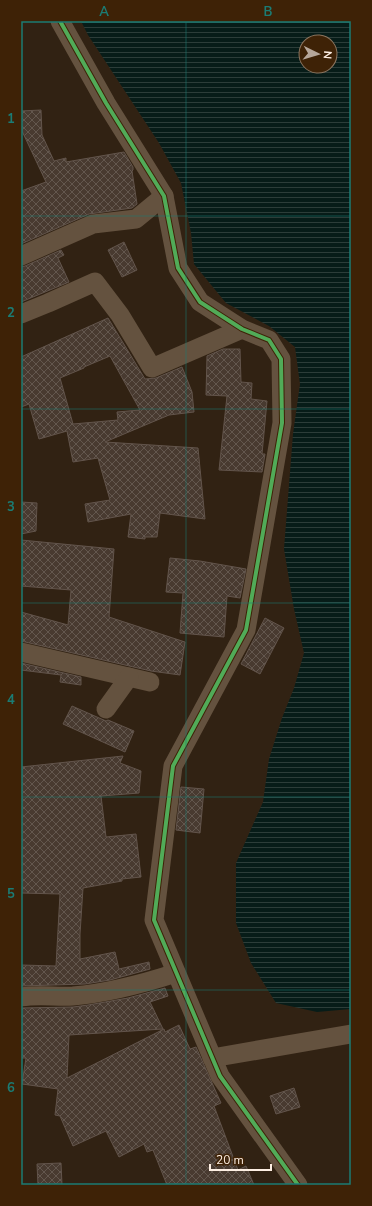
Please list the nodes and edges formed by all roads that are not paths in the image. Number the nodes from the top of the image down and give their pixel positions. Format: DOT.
graph roads {
  1 [pos="60,21"];
  2 [pos="164,196"];
  3 [pos="21,256"];
  4 [pos="21,314"];
  5 [pos="242,329"];
  6 [pos="21,652"];
  7 [pos="130,677"];
  8 [pos="150,682"];
  9 [pos="106,709"];
  10 [pos="176,973"];
  11 [pos="21,997"];
  12 [pos="351,1034"];
  13 [pos="212,1058"];
  14 [pos="298,1185"];
  1 -- 2 [label="street"];
  2 -- 3 [label="street"];
  2 -- 5 [label="street"];
  4 -- 5 [label="street"];
  5 -- 10 [label="street"];
  6 -- 7 [label="street"];
  7 -- 8 [label="street"];
  7 -- 9 [label="street"];
  10 -- 11 [label="street"];
  10 -- 13 [label="street"];
  12 -- 13 [label="street"];
  13 -- 14 [label="street"];
}
